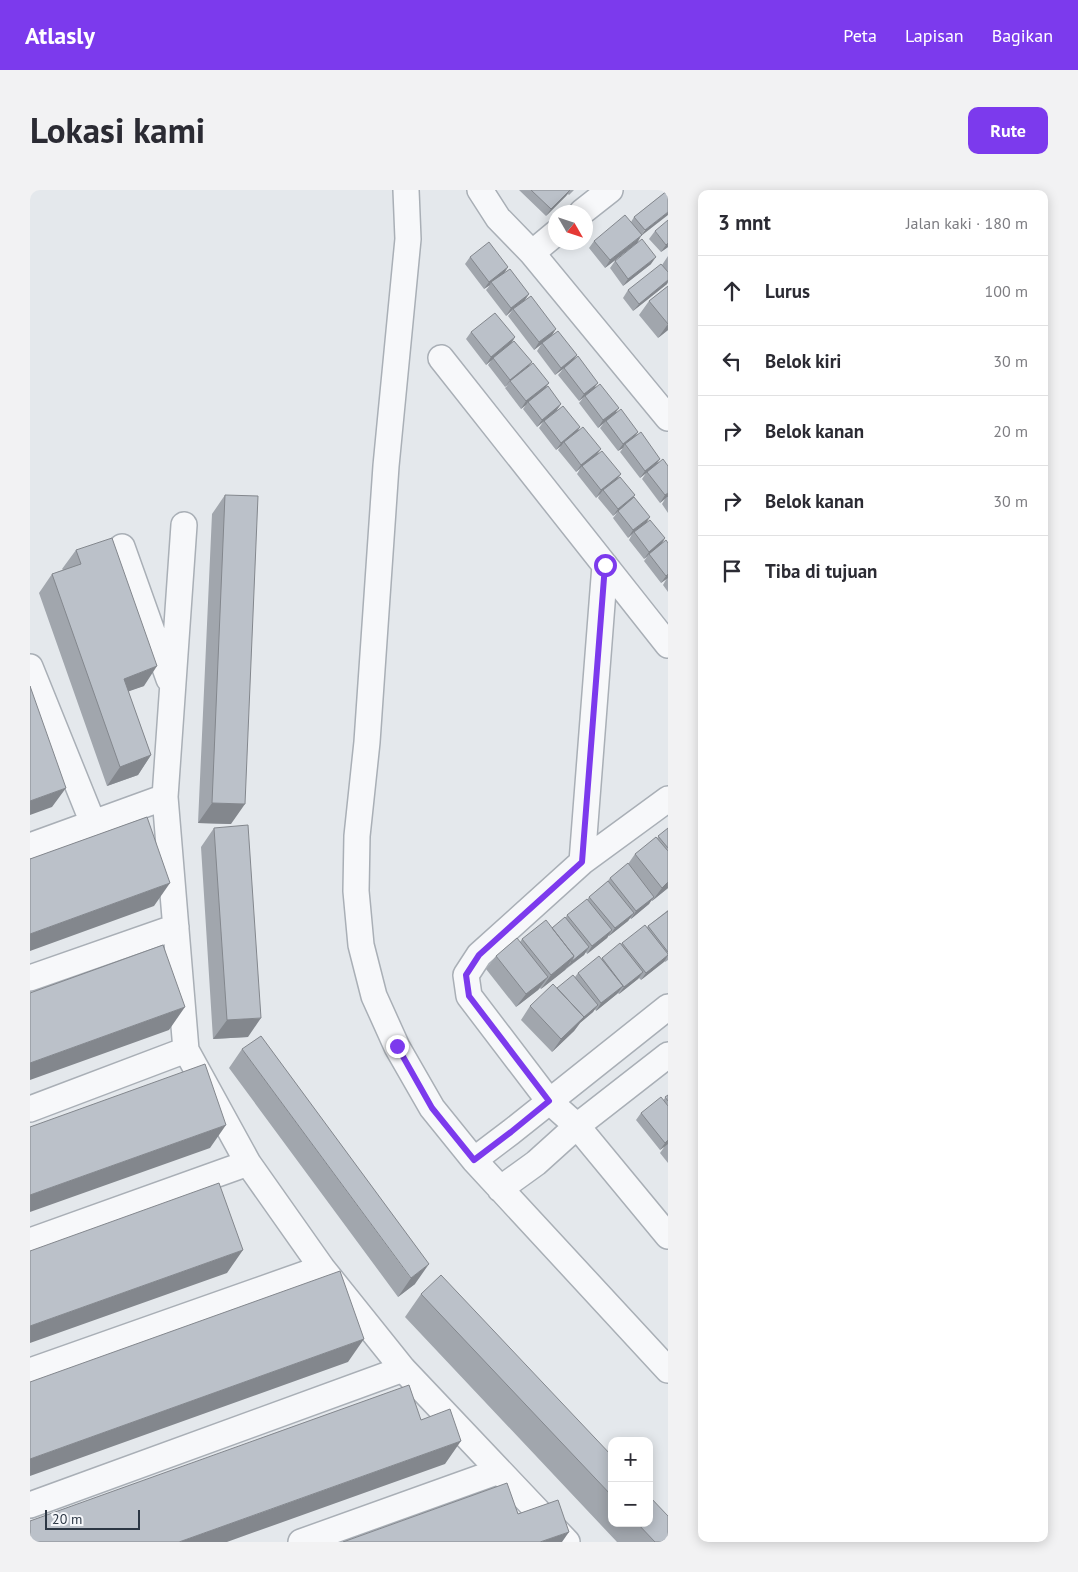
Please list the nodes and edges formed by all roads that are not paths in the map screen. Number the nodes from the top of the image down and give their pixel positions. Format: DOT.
graph roads {
  1 [pos="406,190"];
  2 [pos="480,190"];
  3 [pos="610,190"];
  4 [pos="591,205"];
  5 [pos="548,240"];
  6 [pos="532,253"];
  7 [pos="441,358"];
  8 [pos="668,418"];
  9 [pos="184,525"];
  10 [pos="122,547"];
  11 [pos="605,565"];
  12 [pos="668,645"];
  13 [pos="30,667"];
  14 [pos="172,690"];
  15 [pos="165,797"];
  16 [pos="668,799"];
  17 [pos="93,823"];
  18 [pos="30,846"];
  19 [pos="582,862"];
  20 [pos="176,927"];
  21 [pos="30,978"];
  22 [pos="668,1007"];
  23 [pos="186,1050"];
  24 [pos="668,1055"];
  25 [pos="549,1101"];
  26 [pos="30,1109"];
  27 [pos="577,1126"];
  28 [pos="474,1160"];
  29 [pos="248,1163"];
  30 [pos="500,1189"];
  31 [pos="668,1236"];
  32 [pos="30,1241"];
  33 [pos="322,1268"];
  34 [pos="403,1370"];
  35 [pos="668,1370"];
  36 [pos="30,1372"];
  37 [pos="499,1471"];
  38 [pos="30,1505"];
  39 [pos="301,1542"];
  40 [pos="567,1542"];
  1 -- 28 [label="street"];
  2 -- 6 [label="street"];
  3 -- 4 [label="street"];
  5 -- 6 [label="street"];
  6 -- 8 [label="street"];
  7 -- 11 [label="street"];
  9 -- 14 [label="street"];
  10 -- 14 [label="street"];
  11 -- 12 [label="street"];
  11 -- 19 [label="street"];
  13 -- 17 [label="street"];
  14 -- 15 [label="street"];
  15 -- 17 [label="street"];
  15 -- 20 [label="street"];
  16 -- 19 [label="street"];
  17 -- 18 [label="street"];
  19 -- 25 [label="street"];
  20 -- 21 [label="street"];
  20 -- 23 [label="street"];
  22 -- 25 [label="street"];
  23 -- 26 [label="street"];
  23 -- 29 [label="street"];
  24 -- 27 [label="street"];
  25 -- 27 [label="street"];
  25 -- 28 [label="street"];
  27 -- 30 [label="street"];
  27 -- 31 [label="street"];
  28 -- 30 [label="street"];
  29 -- 32 [label="street"];
  29 -- 33 [label="street"];
  30 -- 35 [label="street"];
  33 -- 34 [label="street"];
  33 -- 36 [label="street"];
  34 -- 37 [label="street"];
  34 -- 38 [label="street"];
  37 -- 39 [label="street"];
  37 -- 40 [label="street"];
}
